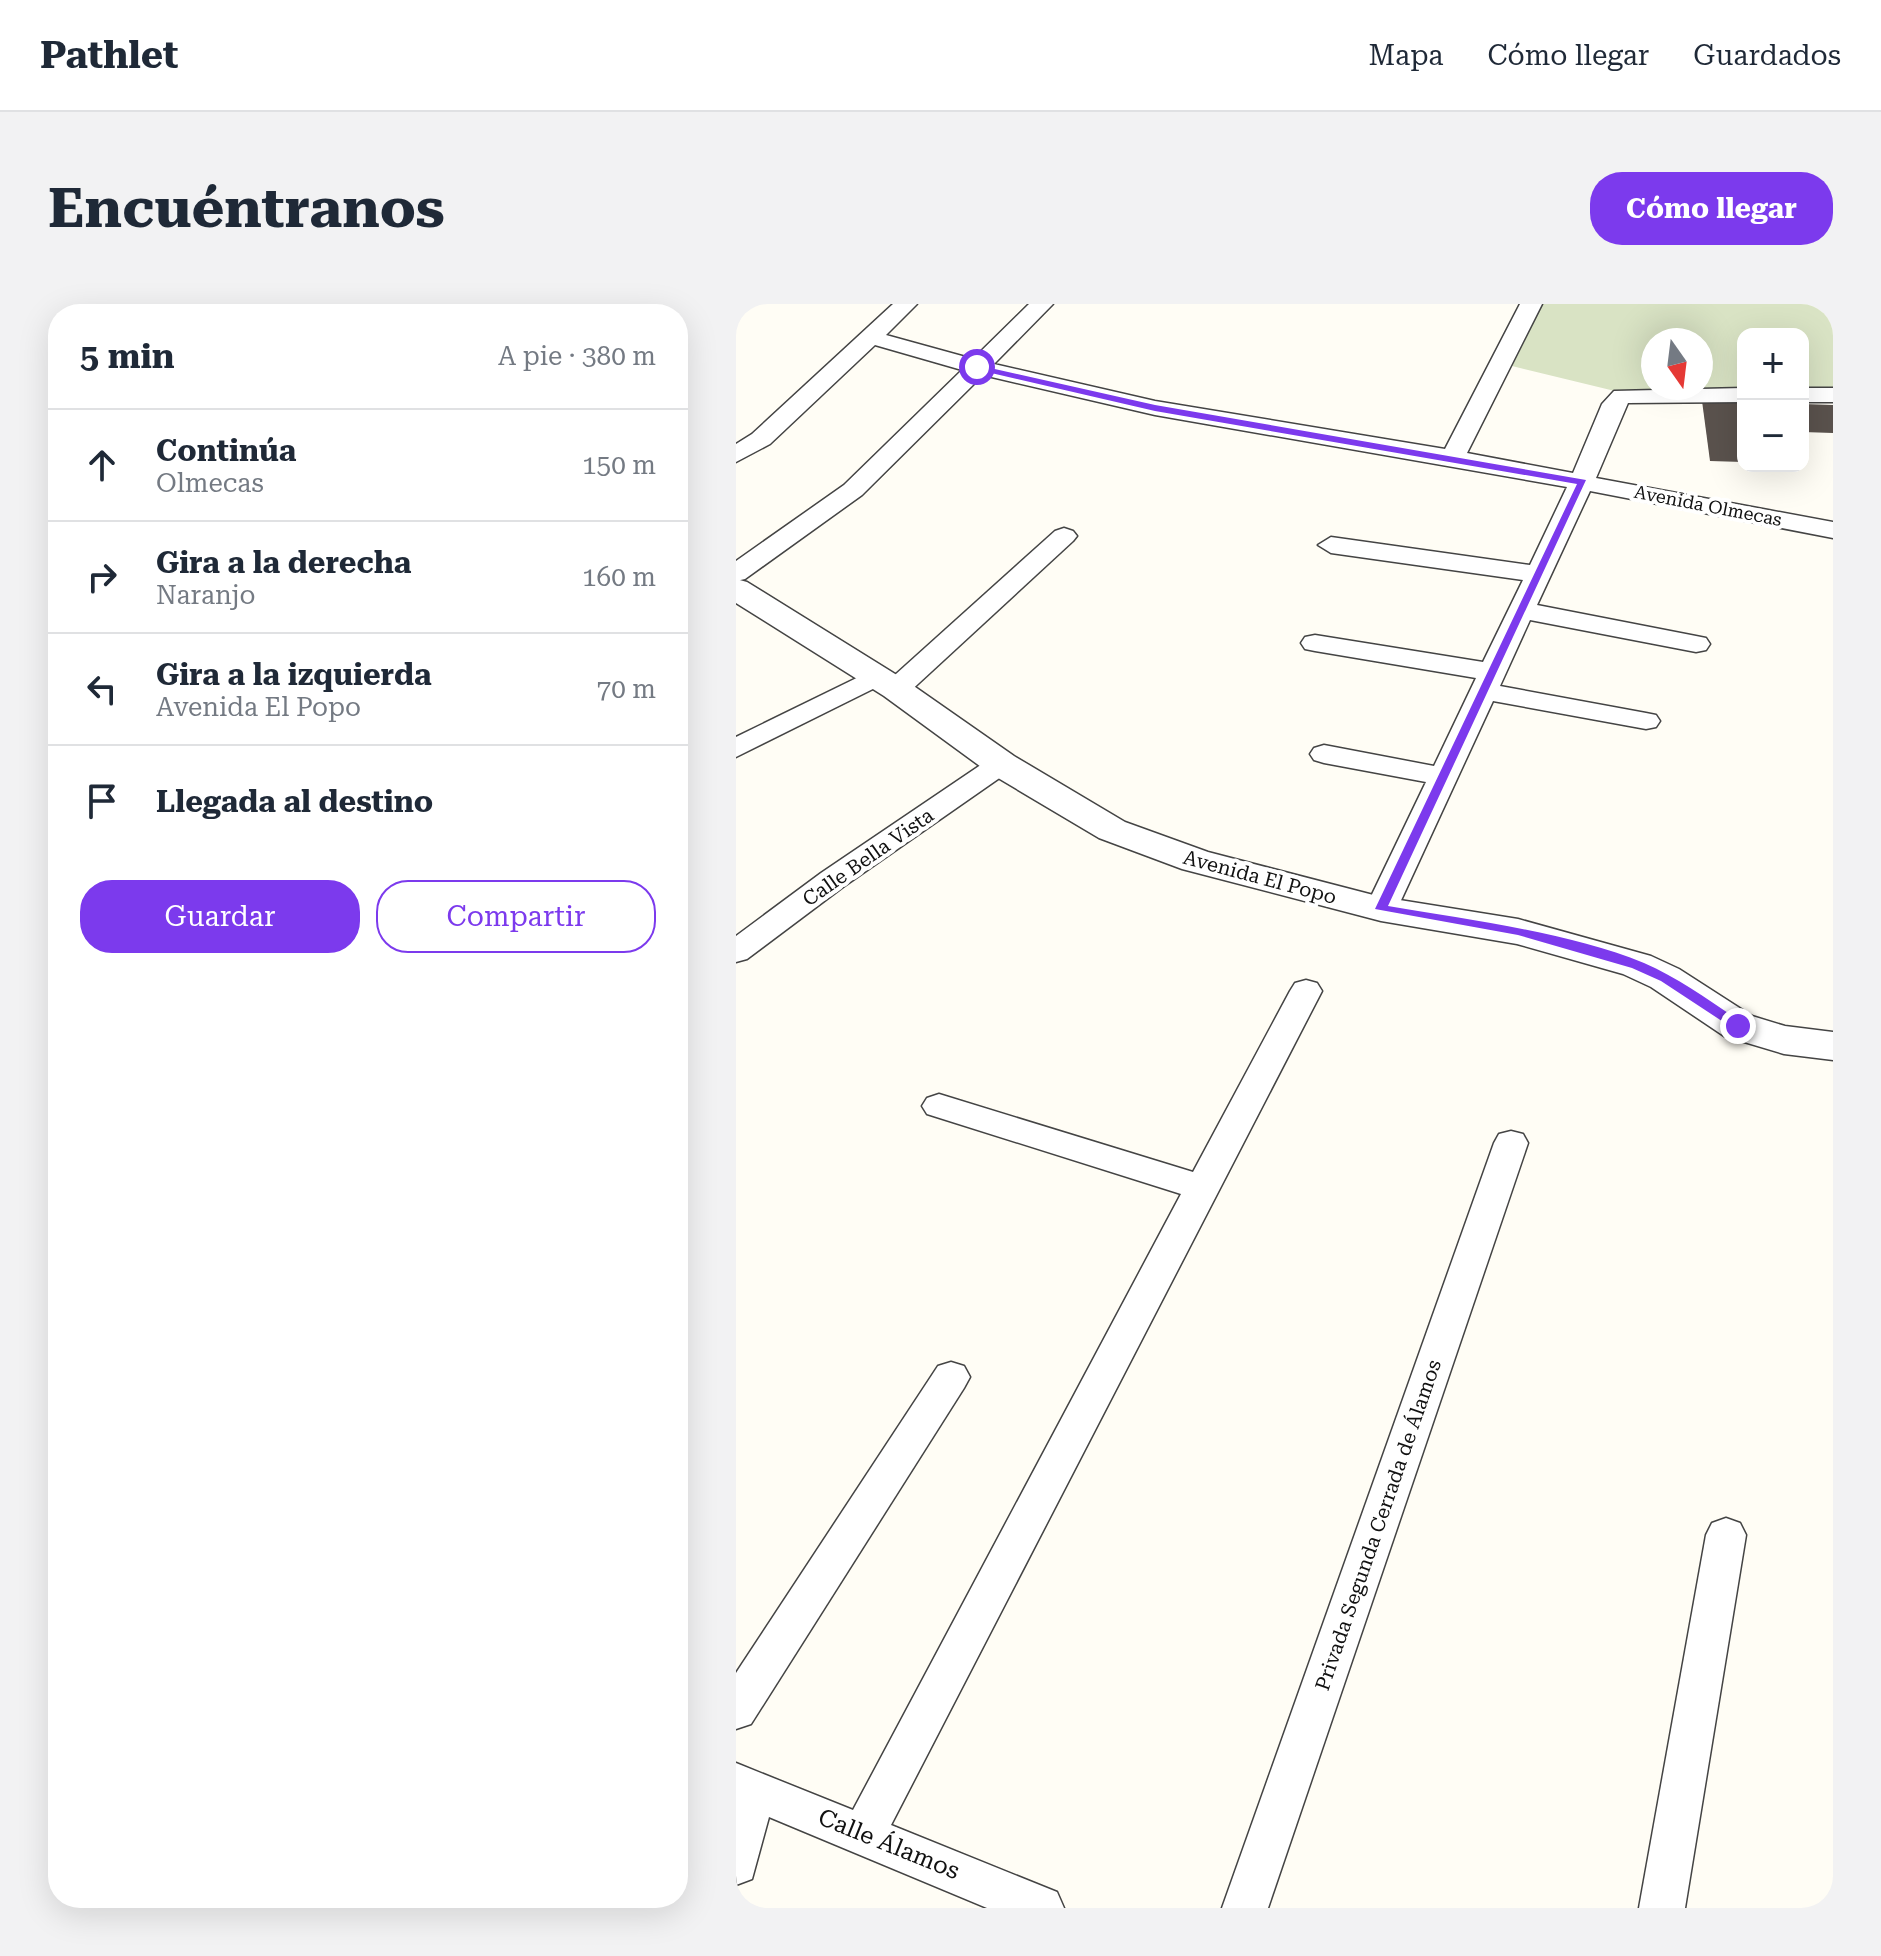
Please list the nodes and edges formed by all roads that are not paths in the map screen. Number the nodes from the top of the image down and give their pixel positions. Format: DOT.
graph roads {
  1 [pos="906,304"];
  2 [pos="1042,304"];
  3 [pos="1531,304"];
  4 [pos="870,337"];
  5 [pos="977,367"];
  6 [pos="1737,395"];
  7 [pos="1809,395"];
  8 [pos="1833,395"];
  9 [pos="736,455"];
  10 [pos="1453,458"];
  11 [pos="1582,482"];
  12 [pos="1833,530"];
  13 [pos="1064,536"];
  14 [pos="1331,545"];
  15 [pos="736,573"];
  16 [pos="1539,574"];
  17 [pos="736,589"];
  18 [pos="1521,610"];
  19 [pos="1315,643"];
  20 [pos="1696,644"];
  21 [pos="1488,682"];
  22 [pos="886,683"];
  23 [pos="1646,721"];
  24 [pos="736,748"];
  25 [pos="1324,754"];
  26 [pos="1001,764"];
  27 [pos="1443,776"];
  28 [pos="1381,909"];
  29 [pos="736,952"];
  30 [pos="1306,991"];
  31 [pos="1833,1046"];
  32 [pos="939,1106"];
  33 [pos="1511,1143"];
  34 [pos="1203,1188"];
  35 [pos="951,1377"];
  36 [pos="1726,1535"];
  37 [pos="736,1710"];
  38 [pos="745,1786"];
  39 [pos="864,1833"];
  40 [pos="736,1864"];
  41 [pos="1041,1908"];
  42 [pos="1245,1908"];
  43 [pos="1662,1908"];
  1 -- 4 [label="street"];
  2 -- 5 [label="street"];
  3 -- 10 [label="street"];
  4 -- 5 [label="street, Avenida Olmecas"];
  4 -- 9 [label="street"];
  5 -- 10 [label="street, Avenida Olmecas"];
  5 -- 15 [label="street"];
  6 -- 11 [label="street"];
  7 -- 8 [label="street"];
  10 -- 11 [label="street, Avenida Olmecas"];
  11 -- 12 [label="street, Avenida Olmecas"];
  11 -- 16 [label="street"];
  13 -- 22 [label="street"];
  14 -- 16 [label="street"];
  16 -- 18 [label="street"];
  17 -- 22 [label="street, Avenida El Popo"];
  18 -- 20 [label="street"];
  18 -- 21 [label="street"];
  19 -- 21 [label="street"];
  21 -- 23 [label="street"];
  21 -- 27 [label="street"];
  22 -- 24 [label="street"];
  22 -- 26 [label="street, Avenida El Popo"];
  25 -- 27 [label="street"];
  26 -- 28 [label="street, Avenida El Popo"];
  26 -- 29 [label="street, Calle Bella Vista"];
  27 -- 28 [label="street"];
  28 -- 31 [label="street, Avenida El Popo"];
  30 -- 34 [label="street"];
  32 -- 34 [label="street"];
  33 -- 42 [label="street, Privada Segunda Cerrada de Álamos"];
  34 -- 39 [label="street"];
  35 -- 37 [label="street"];
  36 -- 43 [label="street"];
  38 -- 39 [label="street, Calle Álamos"];
  38 -- 40 [label="street"];
  39 -- 41 [label="street, Calle Álamos"];
}
